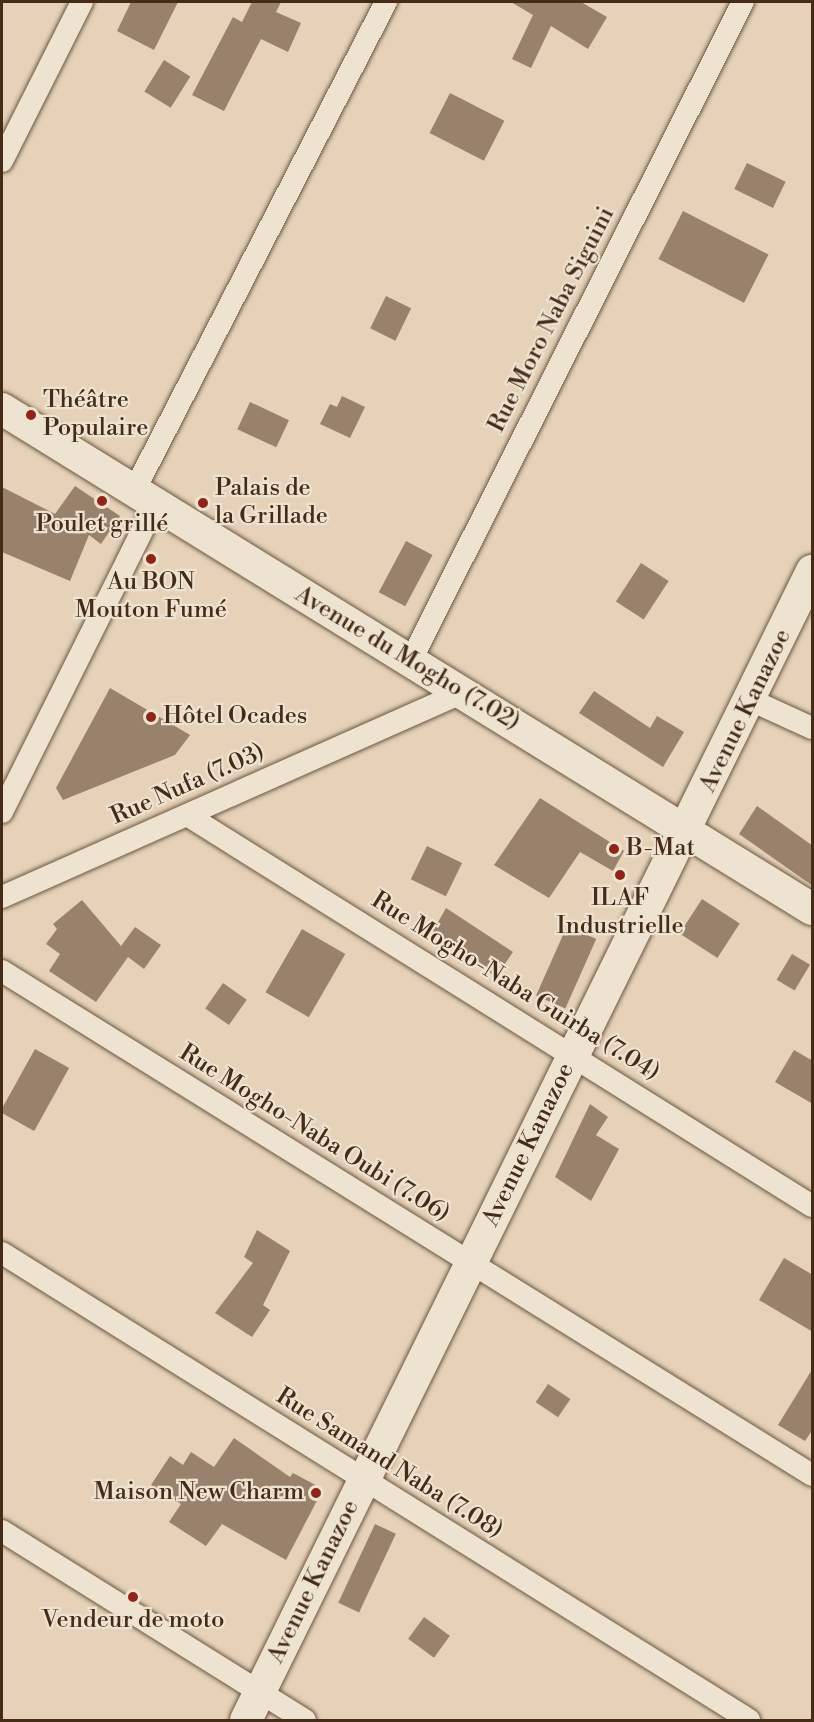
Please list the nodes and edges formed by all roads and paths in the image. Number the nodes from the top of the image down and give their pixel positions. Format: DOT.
graph roads {
  1 [pos="82,2"];
  2 [pos="386,2"];
  3 [pos="743,2"];
  4 [pos="2,161"];
  5 [pos="2,409"];
  6 [pos="144,498"];
  7 [pos="813,571"];
  8 [pos="410,662"];
  9 [pos="461,693"];
  10 [pos="753,701"];
  11 [pos="813,728"];
  12 [pos="2,812"];
  13 [pos="188,815"];
  14 [pos="689,828"];
  15 [pos="2,897"];
  16 [pos="813,909"];
  17 [pos="2,971"];
  18 [pos="574,1054"];
  19 [pos="813,1206"];
  20 [pos="2,1253"];
  21 [pos="471,1262"];
  22 [pos="813,1475"];
  23 [pos="363,1480"];
  24 [pos="2,1531"];
  25 [pos="260,1693"];
  26 [pos="246,1720"];
  27 [pos="305,1720"];
  28 [pos="749,1720"];
  1 -- 4 [label="street"];
  2 -- 6 [label="street"];
  3 -- 8 [label="street, Rue Moro Naba Siguini"];
  5 -- 6 [label="street, Avenue du Mogho (7.02)"];
  6 -- 8 [label="street, Avenue du Mogho (7.02)"];
  6 -- 12 [label="street"];
  7 -- 10 [label="street, Avenue Kanazoe"];
  8 -- 9 [label="street, Avenue du Mogho (7.02)"];
  9 -- 13 [label="street, Rue Nufa (7.03)"];
  9 -- 14 [label="street, Avenue du Mogho (7.02)"];
  10 -- 11 [label="street"];
  10 -- 14 [label="street, Avenue Kanazoe"];
  13 -- 15 [label="street, Rue Nufa (7.03)"];
  13 -- 18 [label="street, Rue Mogho-Naba Guirba (7.04)"];
  14 -- 16 [label="street, Avenue du Mogho (7.02)"];
  14 -- 18 [label="street, Avenue Kanazoe"];
  17 -- 21 [label="street, Rue Mogho-Naba Oubi (7.06)"];
  18 -- 19 [label="street, Rue Mogho-Naba Guirba (7.04)"];
  18 -- 21 [label="street, Avenue Kanazoe"];
  20 -- 23 [label="street, Rue Samand Naba (7.08)"];
  21 -- 22 [label="street, Rue Mogho-Naba Oubi (7.06)"];
  21 -- 23 [label="street, Avenue Kanazoe"];
  23 -- 25 [label="street, Avenue Kanazoe"];
  23 -- 28 [label="street, Rue Samand Naba (7.08)"];
  24 -- 25 [label="street"];
  25 -- 26 [label="street, Avenue Kanazoe"];
  25 -- 27 [label="street"];
}
